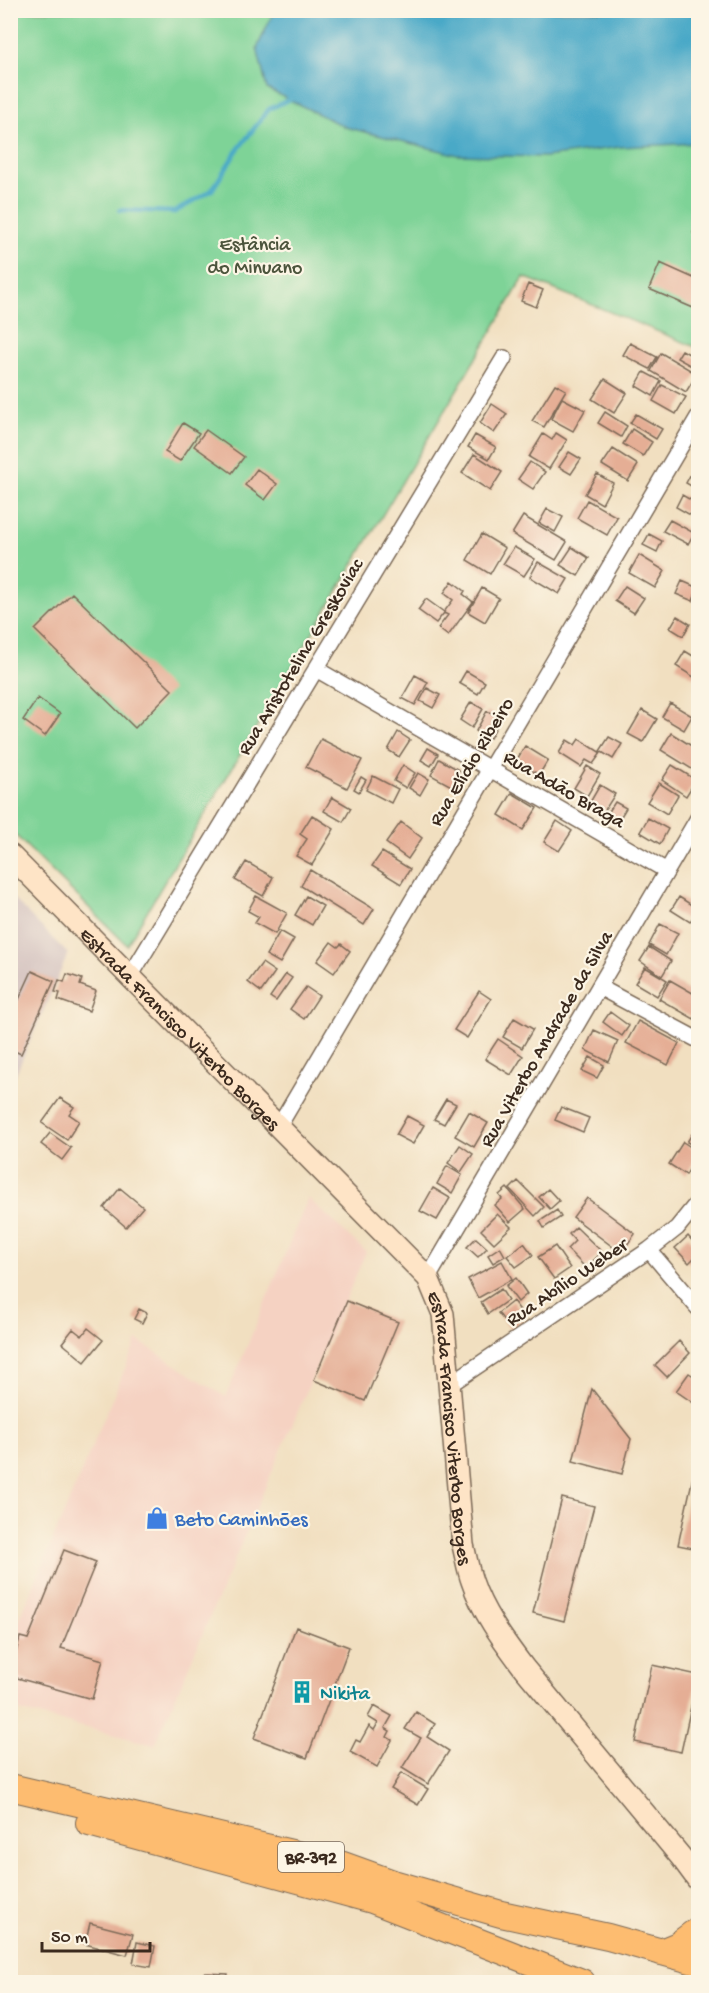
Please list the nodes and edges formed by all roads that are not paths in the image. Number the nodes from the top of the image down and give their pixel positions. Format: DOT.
graph roads {
  1 [pos="504,358"];
  2 [pos="699,417"];
  3 [pos="316,669"];
  4 [pos="490,769"];
  5 [pos="699,818"];
  6 [pos="10,855"];
  7 [pos="667,871"];
  8 [pos="130,975"];
  9 [pos="599,987"];
  10 [pos="699,1040"];
  11 [pos="279,1126"];
  12 [pos="699,1202"];
  13 [pos="649,1250"];
  14 [pos="428,1278"];
  15 [pos="699,1308"];
  16 [pos="449,1385"];
  17 [pos="10,1787"];
  18 [pos="10,1801"];
  19 [pos="699,1880"];
  20 [pos="699,1930"];
  21 [pos="661,1952"];
  22 [pos="699,1962"];
  23 [pos="699,1974"];
  24 [pos="582,1983"];
  25 [pos="696,1983"];
  1 -- 3 [label="street, Rua Aristotelina Greskoviac"];
  2 -- 4 [label="street, Rua Elídio Ribeiro"];
  3 -- 4 [label="street, Rua Adão Braga"];
  3 -- 8 [label="street, Rua Aristotelina Greskoviac"];
  4 -- 7 [label="street, Rua Adão Braga"];
  4 -- 11 [label="street, Rua Elídio Ribeiro"];
  5 -- 7 [label="street, Rua Viterbo Andrade da Silva"];
  6 -- 8 [label="street, Estrada Francisco Viterbo Borges"];
  7 -- 9 [label="street, Rua Viterbo Andrade da Silva"];
  8 -- 11 [label="street, Estrada Francisco Viterbo Borges"];
  9 -- 10 [label="street"];
  9 -- 14 [label="street, Rua Viterbo Andrade da Silva"];
  11 -- 14 [label="street, Estrada Francisco Viterbo Borges"];
  12 -- 13 [label="street, Rua Abílio Weber"];
  13 -- 15 [label="street"];
  13 -- 16 [label="street, Rua Abílio Weber"];
  14 -- 16 [label="street, Estrada Francisco Viterbo Borges"];
  16 -- 19 [label="street, Estrada Francisco Viterbo Borges"];
  17 -- 21 [label="highway, BR-392"];
  18 -- 24 [label="highway, BR-392"];
  20 -- 21 [label="highway"];
  21 -- 22 [label="highway, BR-392"];
  23 -- 25 [label="highway"];
}
